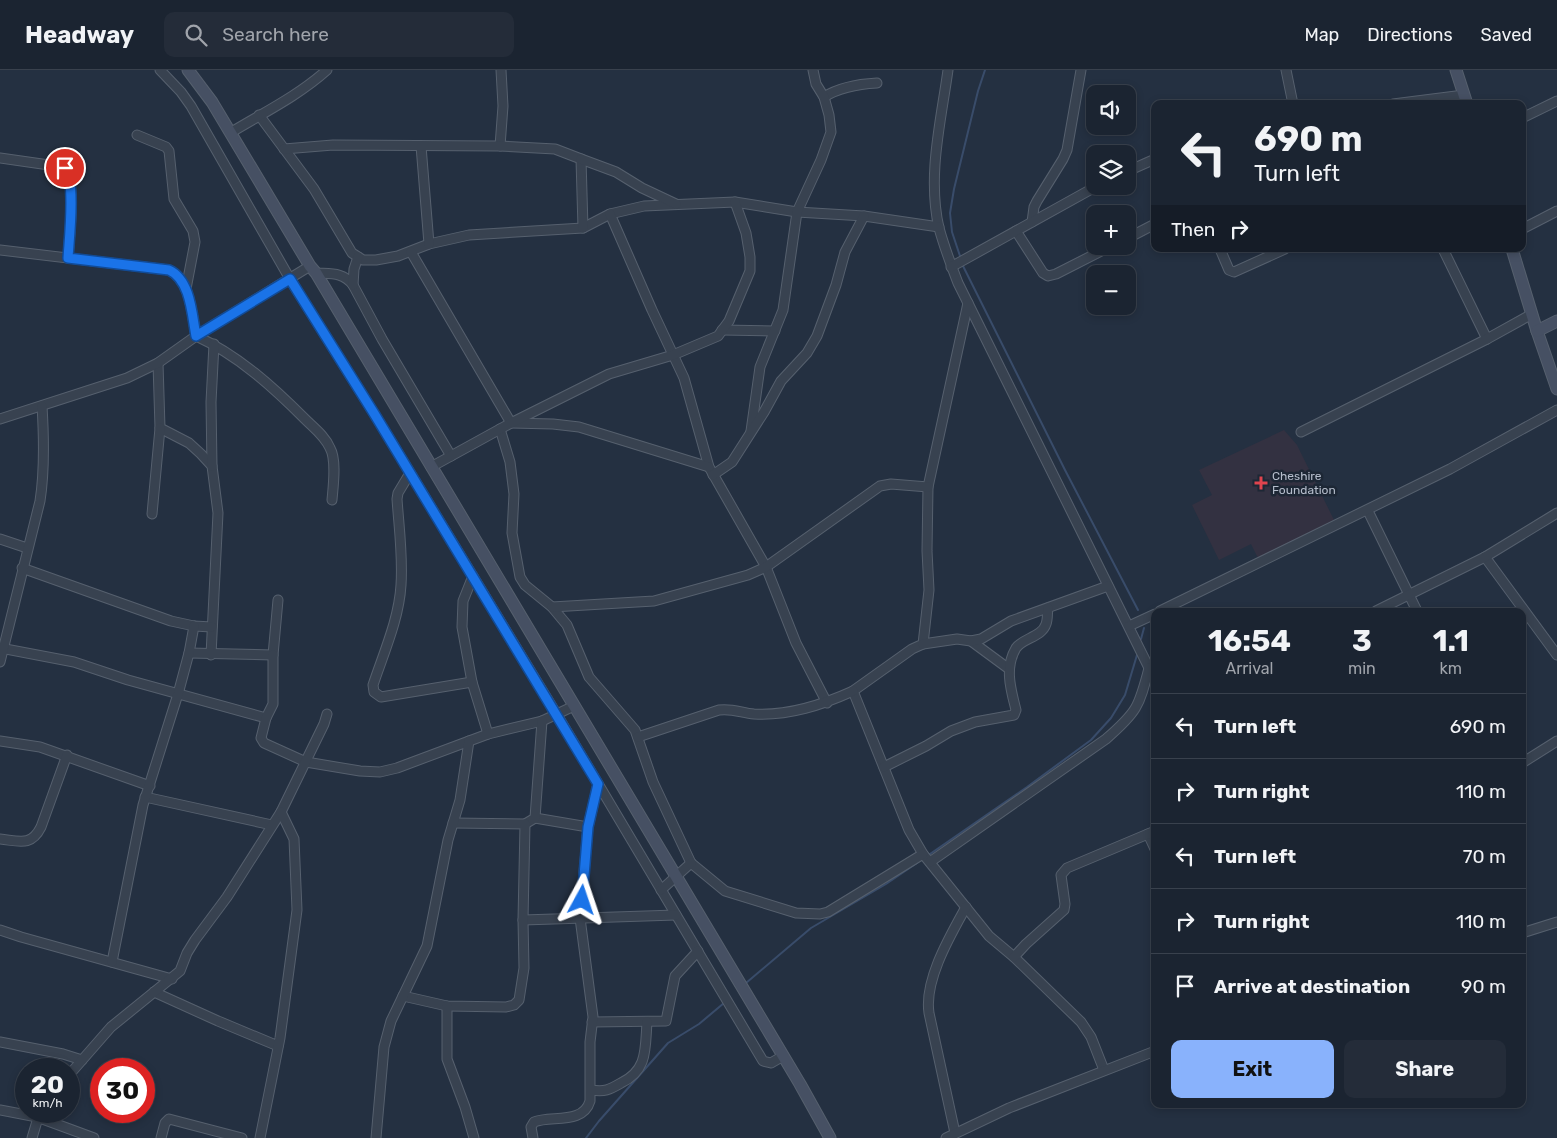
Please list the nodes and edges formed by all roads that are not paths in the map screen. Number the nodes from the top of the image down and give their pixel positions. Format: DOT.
graph roads {
  1 [pos="160,70"];
  2 [pos="188,70"];
  3 [pos="312,70"];
  4 [pos="327,70"];
  5 [pos="502,70"];
  6 [pos="813,70"];
  7 [pos="948,70"];
  8 [pos="1081,70"];
  9 [pos="1286,70"];
  10 [pos="1456,70"];
  11 [pos="313,83"];
  12 [pos="877,84"];
  13 [pos="824,97"];
  14 [pos="1466,99"];
  15 [pos="1291,100"];
  16 [pos="1451,100"];
  17 [pos="1557,101"];
  18 [pos="260,116"];
  19 [pos="1526,116"];
  20 [pos="230,133"];
  21 [pos="137,135"];
  22 [pos="421,146"];
  23 [pos="500,146"];
  24 [pos="284,149"];
  25 [pos="0,158"];
  26 [pos="582,159"];
  27 [pos="1151,161"];
  28 [pos="1136,167"];
  29 [pos="1086,192"];
  30 [pos="735,202"];
  31 [pos="676,204"];
  32 [pos="797,212"];
  33 [pos="1557,212"];
  34 [pos="610,214"];
  35 [pos="864,216"];
  36 [pos="1032,222"];
  37 [pos="1151,226"];
  38 [pos="939,227"];
  39 [pos="1526,227"];
  40 [pos="583,228"];
  41 [pos="1016,231"];
  42 [pos="1136,234"];
  43 [pos="429,244"];
  44 [pos="0,250"];
  45 [pos="411,252"];
  46 [pos="1221,252"];
  47 [pos="1279,252"];
  48 [pos="1444,252"];
  49 [pos="1513,252"];
  50 [pos="1093,255"];
  51 [pos="358,257"];
  52 [pos="68,258"];
  53 [pos="958,263"];
  54 [pos="313,270"];
  55 [pos="290,279"];
  56 [pos="353,285"];
  57 [pos="186,289"];
  58 [pos="968,303"];
  59 [pos="1532,314"];
  60 [pos="1557,321"];
  61 [pos="722,330"];
  62 [pos="1537,330"];
  63 [pos="775,331"];
  64 [pos="196,336"];
  65 [pos="1487,339"];
  66 [pos="214,344"];
  67 [pos="673,355"];
  68 [pos="158,363"];
  69 [pos="1557,389"];
  70 [pos="42,406"];
  71 [pos="1557,410"];
  72 [pos="0,419"];
  73 [pos="511,423"];
  74 [pos="160,428"];
  75 [pos="500,429"];
  76 [pos="751,431"];
  77 [pos="1301,432"];
  78 [pos="451,456"];
  79 [pos="212,466"];
  80 [pos="431,467"];
  81 [pos="711,471"];
  82 [pos="410,474"];
  83 [pos="928,487"];
  84 [pos="332,500"];
  85 [pos="1368,510"];
  86 [pos="1557,513"];
  87 [pos="152,514"];
  88 [pos="0,539"];
  89 [pos="27,548"];
  90 [pos="1485,557"];
  91 [pos="766,567"];
  92 [pos="22,568"];
  93 [pos="472,576"];
  94 [pos="1108,586"];
  95 [pos="1408,595"];
  96 [pos="278,600"];
  97 [pos="552,607"];
  98 [pos="1048,608"];
  99 [pos="1166,608"];
  100 [pos="1382,608"];
  101 [pos="1415,608"];
  102 [pos="1522,608"];
  103 [pos="1526,613"];
  104 [pos="1151,616"];
  105 [pos="194,626"];
  106 [pos="1129,626"];
  107 [pos="212,627"];
  108 [pos="971,640"];
  109 [pos="923,644"];
  110 [pos="1,648"];
  111 [pos="189,653"];
  112 [pos="211,655"];
  113 [pos="273,655"];
  114 [pos="1557,655"];
  115 [pos="0,662"];
  116 [pos="1149,668"];
  117 [pos="1009,669"];
  118 [pos="1151,672"];
  119 [pos="472,682"];
  120 [pos="853,691"];
  121 [pos="178,694"];
  122 [pos="827,703"];
  123 [pos="574,706"];
  124 [pos="556,713"];
  125 [pos="327,714"];
  126 [pos="266,718"];
  127 [pos="542,721"];
  128 [pos="488,734"];
  129 [pos="638,736"];
  130 [pos="0,741"];
  131 [pos="469,741"];
  132 [pos="1557,741"];
  133 [pos="67,755"];
  134 [pos="1526,760"];
  135 [pos="306,762"];
  136 [pos="884,767"];
  137 [pos="598,784"];
  138 [pos="150,786"];
  139 [pos="145,797"];
  140 [pos="281,812"];
  141 [pos="535,818"];
  142 [pos="453,823"];
  143 [pos="525,824"];
  144 [pos="272,825"];
  145 [pos="588,827"];
  146 [pos="1151,833"];
  147 [pos="0,838"];
  148 [pos="923,854"];
  149 [pos="930,862"];
  150 [pos="691,863"];
  151 [pos="676,878"];
  152 [pos="661,890"];
  153 [pos="966,907"];
  154 [pos="676,915"];
  155 [pos="580,918"];
  156 [pos="523,920"];
  157 [pos="1557,922"];
  158 [pos="0,930"];
  159 [pos="1526,932"];
  160 [pos="698,951"];
  161 [pos="1014,957"];
  162 [pos="112,962"];
  163 [pos="172,979"];
  164 [pos="154,992"];
  165 [pos="404,996"];
  166 [pos="447,1006"];
  167 [pos="592,1022"];
  168 [pos="647,1022"];
  169 [pos="0,1042"];
  170 [pos="278,1046"];
  171 [pos="1151,1052"];
  172 [pos="783,1056"];
  173 [pos="82,1060"];
  174 [pos="80,1062"];
  175 [pos="1104,1070"];
  176 [pos="591,1090"];
  177 [pos="0,1110"];
  178 [pos="15,1112"];
  179 [pos="36,1123"];
  180 [pos="59,1123"];
  181 [pos="263,1126"];
  182 [pos="955,1133"];
  183 [pos="32,1138"];
  184 [pos="94,1138"];
  185 [pos="161,1138"];
  186 [pos="242,1138"];
  187 [pos="260,1138"];
  188 [pos="267,1138"];
  189 [pos="376,1138"];
  190 [pos="474,1138"];
  191 [pos="533,1138"];
  192 [pos="830,1138"];
  193 [pos="946,1138"];
  1 -- 55 [label="street"];
  2 -- 20 [label="main road"];
  3 -- 11 [label="street"];
  4 -- 11 [label="street"];
  5 -- 23 [label="street"];
  6 -- 13 [label="street"];
  7 -- 38 [label="street"];
  8 -- 36 [label="street"];
  9 -- 15 [label="street"];
  10 -- 14 [label="main road"];
  11 -- 18 [label="street"];
  12 -- 13 [label="street"];
  13 -- 32 [label="street"];
  14 -- 16 [label="street"];
  17 -- 19 [label="street"];
  18 -- 20 [label="street"];
  18 -- 24 [label="street"];
  20 -- 54 [label="main road"];
  21 -- 57 [label="street"];
  22 -- 23 [label="street"];
  22 -- 24 [label="street"];
  22 -- 43 [label="street"];
  23 -- 26 [label="street"];
  24 -- 51 [label="street"];
  25 -- 52 [label="street"];
  26 -- 31 [label="street"];
  26 -- 40 [label="street"];
  27 -- 28 [label="street"];
  29 -- 36 [label="street"];
  30 -- 31 [label="street"];
  30 -- 32 [label="street"];
  30 -- 61 [label="street"];
  31 -- 34 [label="street"];
  32 -- 35 [label="street"];
  32 -- 63 [label="street"];
  33 -- 39 [label="street"];
  34 -- 40 [label="street"];
  34 -- 67 [label="street"];
  35 -- 38 [label="street"];
  35 -- 76 [label="street"];
  36 -- 41 [label="street"];
  37 -- 42 [label="street"];
  38 -- 53 [label="street"];
  40 -- 43 [label="street"];
  41 -- 50 [label="street"];
  41 -- 53 [label="street"];
  43 -- 45 [label="street"];
  44 -- 52 [label="street"];
  45 -- 51 [label="street"];
  45 -- 73 [label="street"];
  46 -- 47 [label="street"];
  48 -- 65 [label="street"];
  49 -- 59 [label="main road"];
  51 -- 56 [label="street"];
  52 -- 57 [label="street"];
  53 -- 58 [label="street"];
  54 -- 55 [label="street"];
  54 -- 56 [label="street"];
  54 -- 80 [label="main road"];
  55 -- 64 [label="street"];
  55 -- 82 [label="street"];
  56 -- 78 [label="street"];
  57 -- 64 [label="street"];
  58 -- 83 [label="street"];
  58 -- 94 [label="street"];
  59 -- 62 [label="main road"];
  59 -- 65 [label="street"];
  60 -- 62 [label="main road"];
  61 -- 63 [label="street"];
  61 -- 67 [label="street"];
  62 -- 69 [label="main road"];
  63 -- 76 [label="street"];
  64 -- 66 [label="street"];
  64 -- 68 [label="street"];
  65 -- 77 [label="street"];
  66 -- 79 [label="street"];
  66 -- 84 [label="street"];
  67 -- 73 [label="street"];
  67 -- 81 [label="street"];
  68 -- 70 [label="street"];
  68 -- 74 [label="street"];
  70 -- 72 [label="street"];
  70 -- 89 [label="street"];
  71 -- 85 [label="street"];
  73 -- 75 [label="street"];
  73 -- 81 [label="street"];
  74 -- 79 [label="street"];
  74 -- 87 [label="street"];
  75 -- 78 [label="street"];
  75 -- 97 [label="street"];
  76 -- 81 [label="street"];
  78 -- 80 [label="street"];
  79 -- 107 [label="street"];
  80 -- 123 [label="main road"];
  81 -- 91 [label="street"];
  82 -- 93 [label="street"];
  82 -- 119 [label="street"];
  83 -- 91 [label="street"];
  83 -- 109 [label="street"];
  85 -- 95 [label="street"];
  85 -- 99 [label="street"];
  86 -- 90 [label="street"];
  88 -- 89 [label="street"];
  89 -- 92 [label="street"];
  90 -- 95 [label="street"];
  90 -- 102 [label="street"];
  91 -- 97 [label="street"];
  91 -- 122 [label="street"];
  92 -- 105 [label="street"];
  92 -- 110 [label="street"];
  93 -- 119 [label="street"];
  93 -- 124 [label="street"];
  94 -- 98 [label="street"];
  94 -- 106 [label="street"];
  95 -- 100 [label="street"];
  95 -- 101 [label="street"];
  96 -- 113 [label="street"];
  97 -- 129 [label="street"];
  98 -- 108 [label="street"];
  98 -- 117 [label="street"];
  103 -- 114 [label="street"];
  104 -- 106 [label="street"];
  105 -- 107 [label="street"];
  105 -- 111 [label="street"];
  106 -- 116 [label="street"];
  107 -- 112 [label="street"];
  108 -- 109 [label="street"];
  108 -- 117 [label="street"];
  109 -- 120 [label="street"];
  110 -- 115 [label="street"];
  110 -- 121 [label="street"];
  111 -- 112 [label="street"];
  111 -- 121 [label="street"];
  112 -- 113 [label="street"];
  113 -- 126 [label="street"];
  116 -- 118 [label="street"];
  116 -- 149 [label="street"];
  117 -- 136 [label="street"];
  119 -- 128 [label="street"];
  120 -- 122 [label="street"];
  120 -- 136 [label="street"];
  121 -- 126 [label="street"];
  121 -- 138 [label="street"];
  122 -- 129 [label="street"];
  123 -- 124 [label="street"];
  123 -- 151 [label="main road"];
  124 -- 127 [label="street"];
  124 -- 137 [label="street"];
  125 -- 135 [label="street"];
  126 -- 135 [label="street"];
  127 -- 128 [label="street"];
  127 -- 141 [label="street"];
  128 -- 131 [label="street"];
  129 -- 150 [label="street"];
  130 -- 133 [label="street"];
  131 -- 135 [label="street"];
  131 -- 142 [label="street"];
  132 -- 134 [label="street"];
  133 -- 138 [label="street"];
  133 -- 147 [label="street"];
  135 -- 140 [label="street"];
  136 -- 148 [label="street"];
  137 -- 145 [label="street"];
  137 -- 152 [label="street"];
  138 -- 139 [label="street"];
  139 -- 144 [label="street"];
  139 -- 162 [label="street"];
  140 -- 144 [label="street"];
  140 -- 170 [label="street"];
  141 -- 143 [label="street"];
  141 -- 145 [label="street"];
  142 -- 143 [label="street"];
  142 -- 165 [label="street"];
  143 -- 156 [label="street"];
  144 -- 163 [label="street"];
  145 -- 155 [label="street"];
  146 -- 161 [label="street"];
  148 -- 149 [label="street"];
  148 -- 150 [label="street"];
  149 -- 153 [label="street"];
  150 -- 151 [label="street"];
  151 -- 152 [label="street"];
  151 -- 172 [label="main road"];
  152 -- 154 [label="street"];
  153 -- 161 [label="street"];
  153 -- 182 [label="street"];
  154 -- 155 [label="street"];
  154 -- 160 [label="street"];
  155 -- 156 [label="street"];
  155 -- 167 [label="street"];
  156 -- 166 [label="street"];
  157 -- 159 [label="street"];
  158 -- 162 [label="street"];
  160 -- 168 [label="street"];
  160 -- 172 [label="street"];
  161 -- 175 [label="street"];
  162 -- 163 [label="street"];
  163 -- 164 [label="street"];
  164 -- 170 [label="street"];
  164 -- 173 [label="street"];
  165 -- 166 [label="street"];
  165 -- 189 [label="street"];
  166 -- 190 [label="street"];
  167 -- 168 [label="street"];
  167 -- 176 [label="street"];
  168 -- 176 [label="street"];
  169 -- 173 [label="street"];
  170 -- 181 [label="street"];
  171 -- 175 [label="street"];
  172 -- 192 [label="main road"];
  173 -- 174 [label="street"];
  175 -- 182 [label="street"];
  176 -- 191 [label="street"];
  177 -- 178 [label="street"];
  179 -- 183 [label="street"];
  180 -- 184 [label="street"];
  181 -- 187 [label="street"];
  181 -- 188 [label="street"];
  182 -- 193 [label="street"];
  185 -- 186 [label="street"];
}
